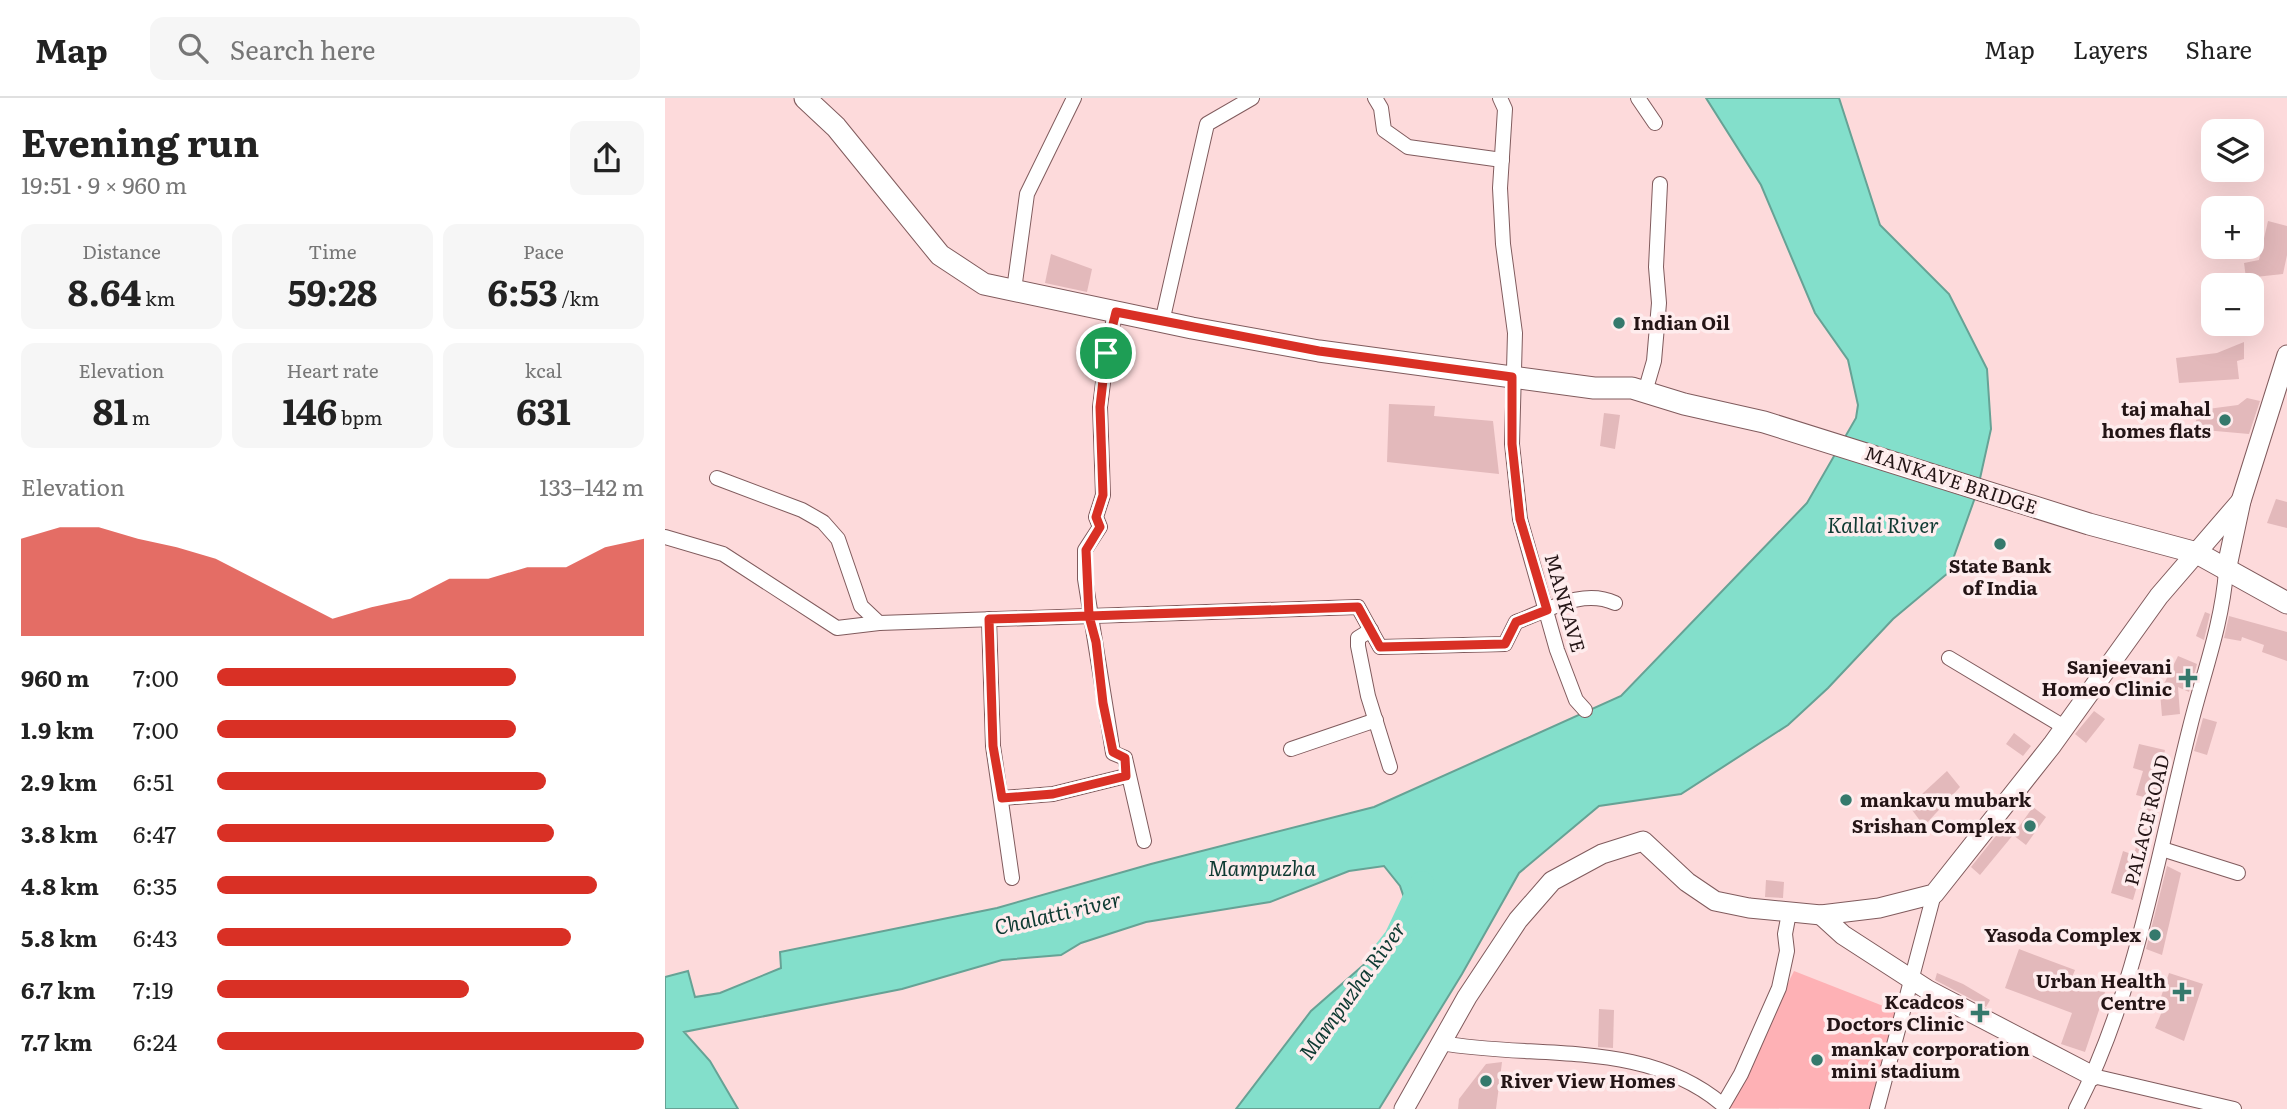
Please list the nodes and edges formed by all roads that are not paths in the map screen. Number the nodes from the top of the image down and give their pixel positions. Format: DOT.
graph roads {
  1 [pos="805,98"];
  2 [pos="1074,98"];
  3 [pos="1252,98"];
  4 [pos="1375,98"];
  5 [pos="1500,98"];
  6 [pos="1638,98"];
  7 [pos="1655,123"];
  8 [pos="1501,160"];
  9 [pos="1660,184"];
  10 [pos="1014,290"];
  11 [pos="1116,312"];
  12 [pos="1163,322"];
  13 [pos="2287,355"];
  14 [pos="1512,377"];
  15 [pos="1645,392"];
  16 [pos="717,478"];
  17 [pos="2241,501"];
  18 [pos="665,537"];
  19 [pos="2197,553"];
  20 [pos="2226,571"];
  21 [pos="1615,603"];
  22 [pos="2287,603"];
  23 [pos="1547,610"];
  24 [pos="1089,616"];
  25 [pos="989,619"];
  26 [pos="879,623"];
  27 [pos="1371,630"];
  28 [pos="1949,658"];
  29 [pos="1585,710"];
  30 [pos="1375,720"];
  31 [pos="2066,727"];
  32 [pos="1291,749"];
  33 [pos="1390,767"];
  34 [pos="1126,776"];
  35 [pos="1002,798"];
  36 [pos="1144,841"];
  37 [pos="2162,849"];
  38 [pos="2238,873"];
  39 [pos="1012,878"];
  40 [pos="1934,894"];
  41 [pos="1790,913"];
  42 [pos="1821,915"];
  43 [pos="1911,977"];
  44 [pos="1441,1043"];
  45 [pos="2093,1076"];
  46 [pos="1726,1107"];
  47 [pos="1404,1109"];
  48 [pos="1877,1109"];
  49 [pos="2076,1109"];
  50 [pos="2234,1109"];
  1 -- 10 [label="main road, MANKAVE BRIDGE"];
  2 -- 10 [label="street"];
  3 -- 12 [label="street"];
  4 -- 8 [label="street"];
  5 -- 8 [label="street, MANKAVE"];
  6 -- 7 [label="street"];
  8 -- 14 [label="street, MANKAVE"];
  9 -- 15 [label="street"];
  10 -- 11 [label="main road, MANKAVE BRIDGE"];
  11 -- 12 [label="main road, MANKAVE BRIDGE"];
  11 -- 24 [label="street"];
  12 -- 14 [label="main road, MANKAVE BRIDGE"];
  13 -- 17 [label="main road"];
  14 -- 15 [label="main road, MANKAVE BRIDGE"];
  14 -- 23 [label="street, MANKAVE"];
  15 -- 19 [label="main road, MANKAVE BRIDGE"];
  16 -- 26 [label="street"];
  17 -- 19 [label="main road"];
  17 -- 20 [label="main road"];
  18 -- 26 [label="street"];
  19 -- 20 [label="main road, MANKAVE BRIDGE"];
  19 -- 31 [label="main road"];
  20 -- 22 [label="main road, MANKAVE BRIDGE"];
  20 -- 37 [label="street, PALACE ROAD"];
  21 -- 23 [label="street"];
  23 -- 27 [label="street"];
  23 -- 29 [label="street, MANKAVE"];
  24 -- 25 [label="street"];
  24 -- 27 [label="street"];
  24 -- 34 [label="street"];
  25 -- 26 [label="street"];
  25 -- 35 [label="street"];
  27 -- 30 [label="street"];
  28 -- 31 [label="street"];
  30 -- 32 [label="street"];
  30 -- 33 [label="street"];
  31 -- 40 [label="main road"];
  34 -- 35 [label="street"];
  34 -- 36 [label="street"];
  35 -- 39 [label="street"];
  37 -- 38 [label="street"];
  37 -- 45 [label="street, PALACE ROAD"];
  40 -- 42 [label="main road"];
  40 -- 43 [label="street"];
  41 -- 42 [label="main road"];
  41 -- 44 [label="main road"];
  41 -- 46 [label="street"];
  42 -- 43 [label="main road"];
  43 -- 45 [label="main road"];
  43 -- 48 [label="street"];
  44 -- 46 [label="street"];
  44 -- 47 [label="main road"];
  45 -- 49 [label="street, PALACE ROAD"];
  45 -- 50 [label="street"];
}
